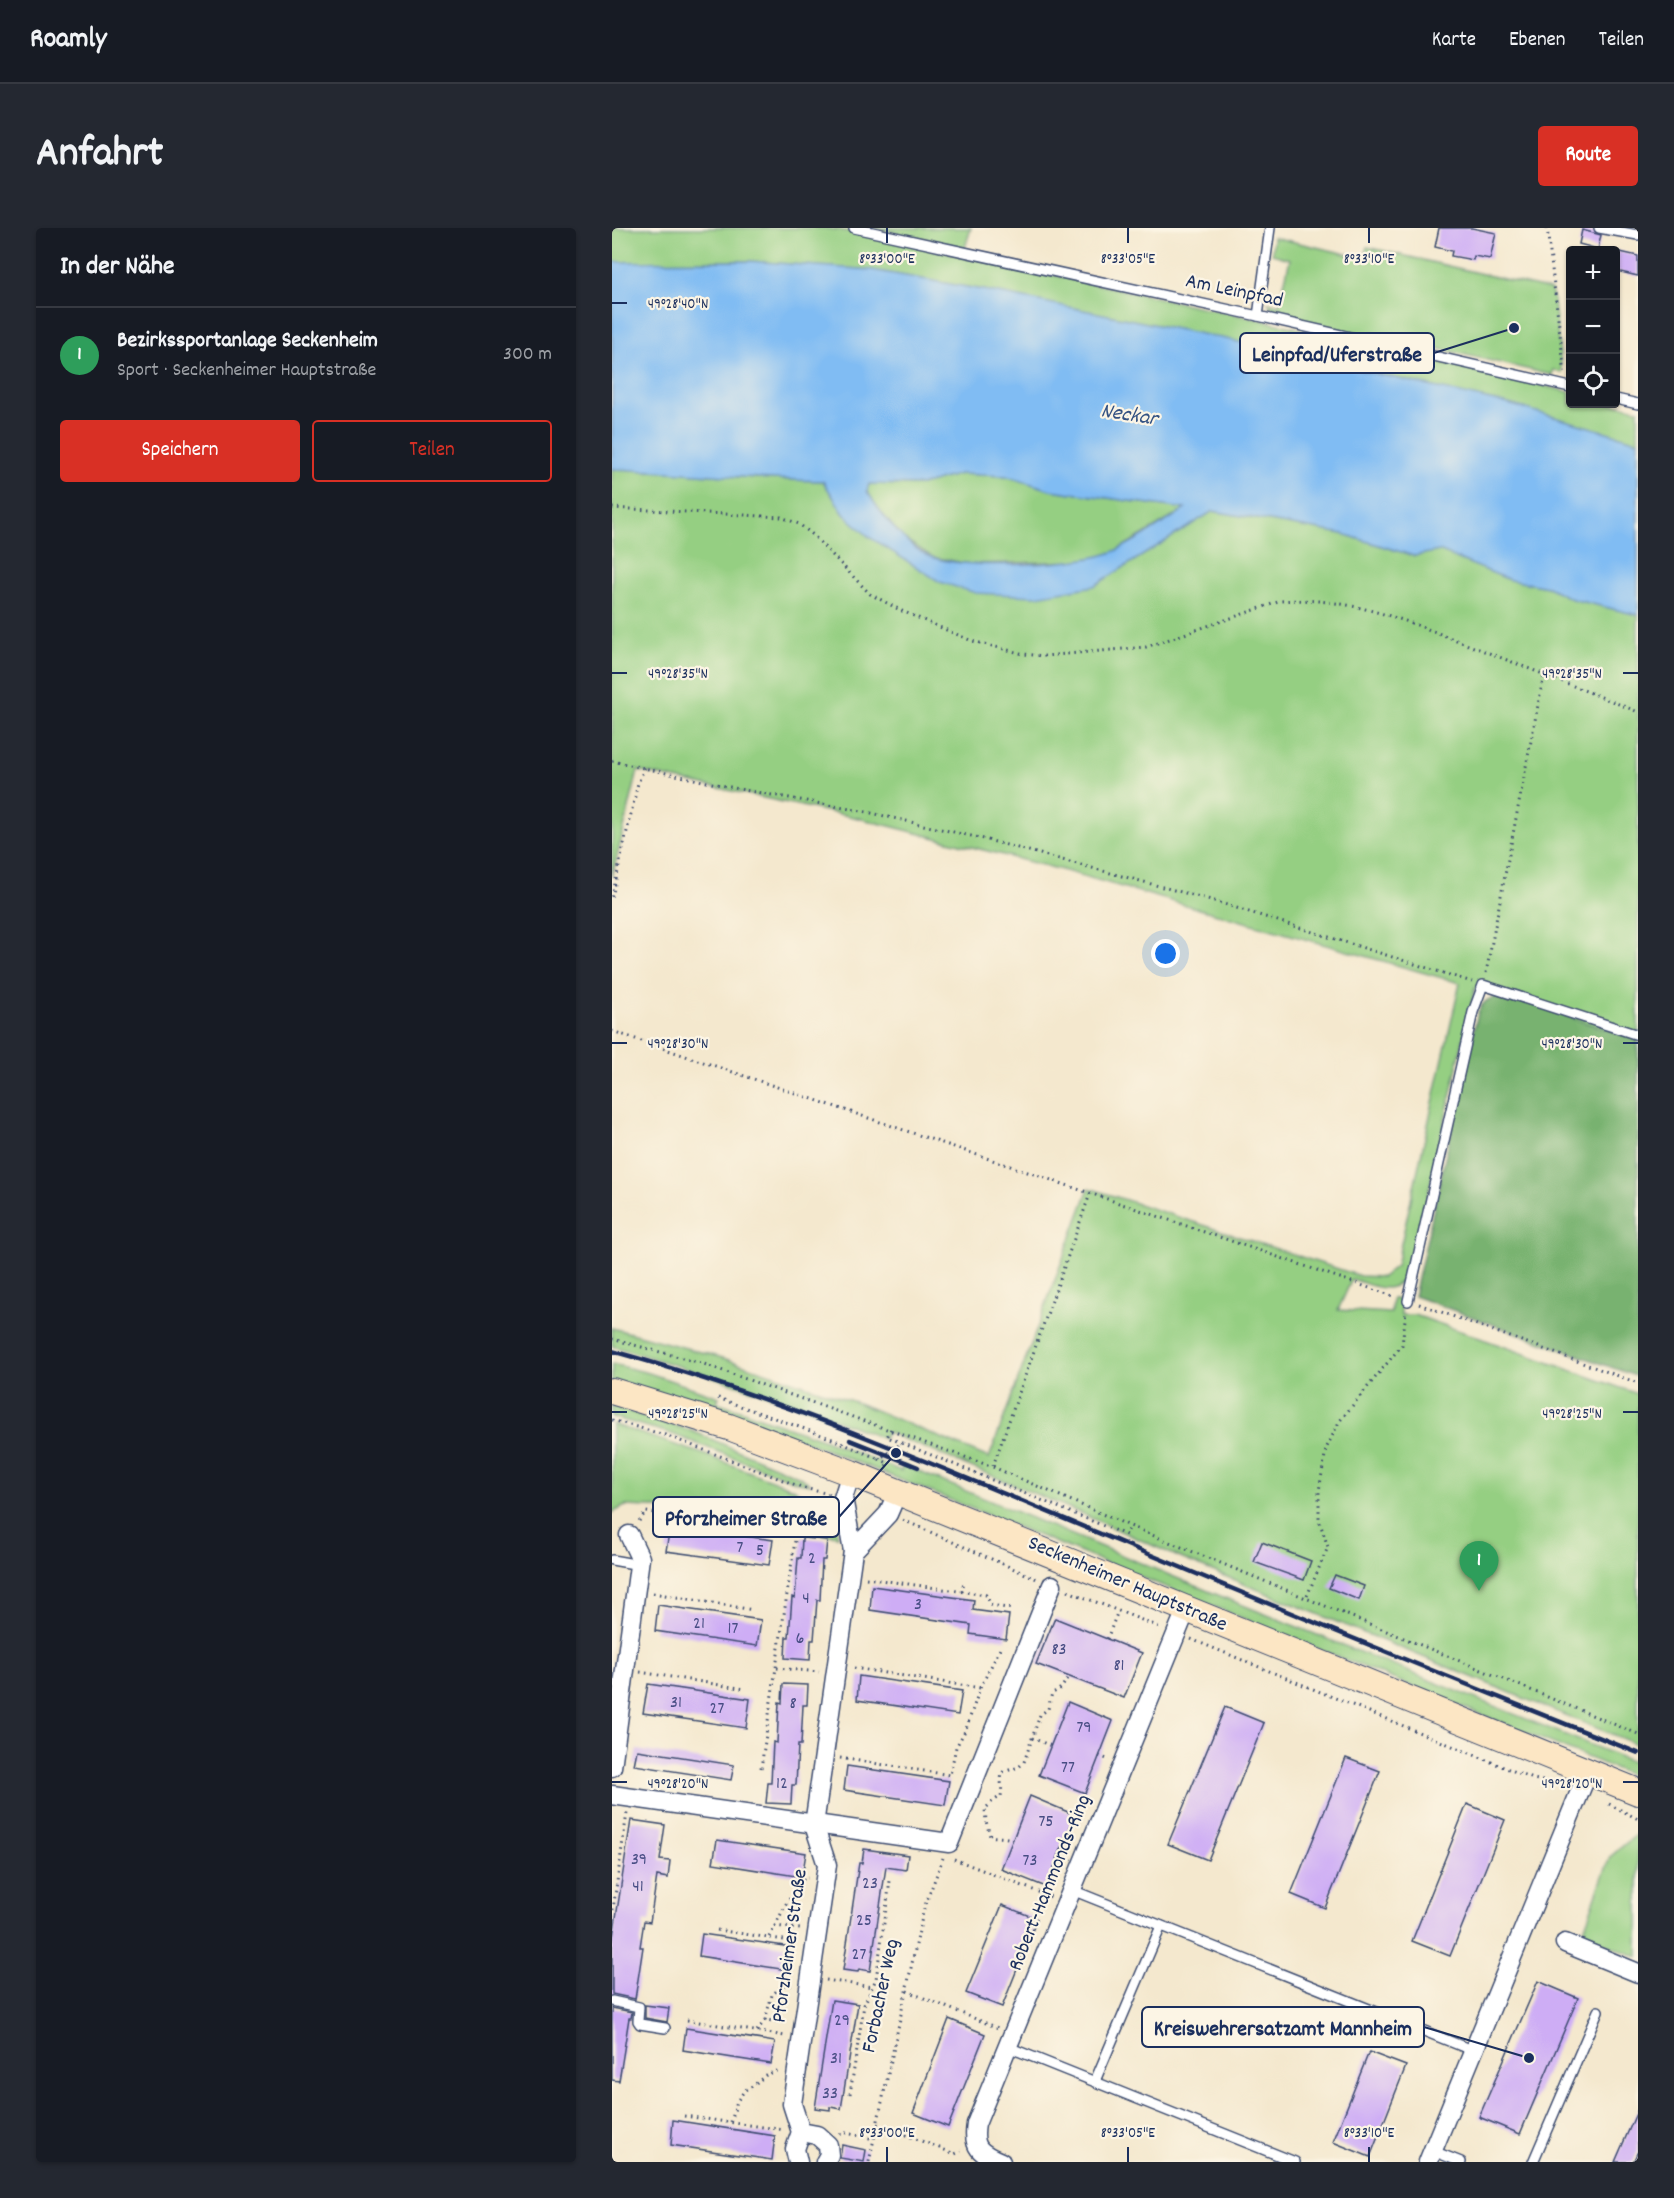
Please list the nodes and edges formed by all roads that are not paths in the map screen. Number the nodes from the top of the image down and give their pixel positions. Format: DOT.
graph roads {
  1 [pos="854,228"];
  2 [pos="1270,228"];
  3 [pos="1599,228"];
  4 [pos="1638,235"];
  5 [pos="1258,316"];
  6 [pos="1566,386"];
  7 [pos="1620,400"];
  8 [pos="1638,404"];
  9 [pos="1638,1035"];
  10 [pos="1408,1301"];
  11 [pos="612,1391"];
  12 [pos="852,1473"];
  13 [pos="893,1503"];
  14 [pos="629,1535"];
  15 [pos="852,1545"];
  16 [pos="612,1560"];
  17 [pos="640,1564"];
  18 [pos="1052,1585"];
  19 [pos="1186,1610"];
  20 [pos="612,1767"];
  21 [pos="1585,1781"];
  22 [pos="1638,1792"];
  23 [pos="621,1796"];
  24 [pos="814,1825"];
  25 [pos="1069,1897"];
  26 [pos="1161,1926"];
  27 [pos="1565,1944"];
  28 [pos="1638,1972"];
  29 [pos="612,2001"];
  30 [pos="1598,2011"];
  31 [pos="665,2028"];
  32 [pos="1011,2041"];
  33 [pos="1474,2050"];
  34 [pos="1095,2081"];
  35 [pos="801,2132"];
  36 [pos="826,2153"];
  37 [pos="1431,2156"];
  38 [pos="798,2162"];
  39 [pos="1001,2162"];
  40 [pos="1294,2162"];
  41 [pos="1461,2162"];
  42 [pos="1533,2162"];
  1 -- 5 [label="lane, Am Leinpfad"];
  2 -- 5 [label="lane"];
  3 -- 4 [label="lane"];
  5 -- 6 [label="lane, Am Leinpfad"];
  7 -- 8 [label="lane"];
  9 -- 10 [label="lane"];
  11 -- 12 [label="main road, Seckenheimer Hauptstraße"];
  12 -- 13 [label="main road, Seckenheimer Hauptstraße"];
  12 -- 15 [label="street, Pforzheimer Straße"];
  13 -- 15 [label="street"];
  13 -- 19 [label="main road, Seckenheimer Hauptstraße"];
  14 -- 17 [label="street"];
  15 -- 24 [label="street, Pforzheimer Straße"];
  16 -- 17 [label="lane"];
  17 -- 20 [label="street"];
  18 -- 24 [label="street"];
  19 -- 21 [label="main road, Seckenheimer Hauptstraße"];
  19 -- 25 [label="street, Robert-Hammonds-Ring"];
  21 -- 22 [label="main road, Seckenheimer Hauptstraße"];
  21 -- 33 [label="street"];
  23 -- 24 [label="street"];
  24 -- 35 [label="street, Pforzheimer Straße"];
  25 -- 26 [label="lane"];
  25 -- 32 [label="street, Robert-Hammonds-Ring"];
  26 -- 33 [label="lane"];
  26 -- 34 [label="lane"];
  27 -- 28 [label="street"];
  29 -- 31 [label="lane"];
  30 -- 42 [label="lane"];
  32 -- 34 [label="lane"];
  32 -- 39 [label="street, Robert-Hammonds-Ring"];
  33 -- 37 [label="street"];
  34 -- 40 [label="lane"];
  35 -- 36 [label="street"];
  35 -- 38 [label="street, Pforzheimer Straße"];
  37 -- 41 [label="lane"];
}
